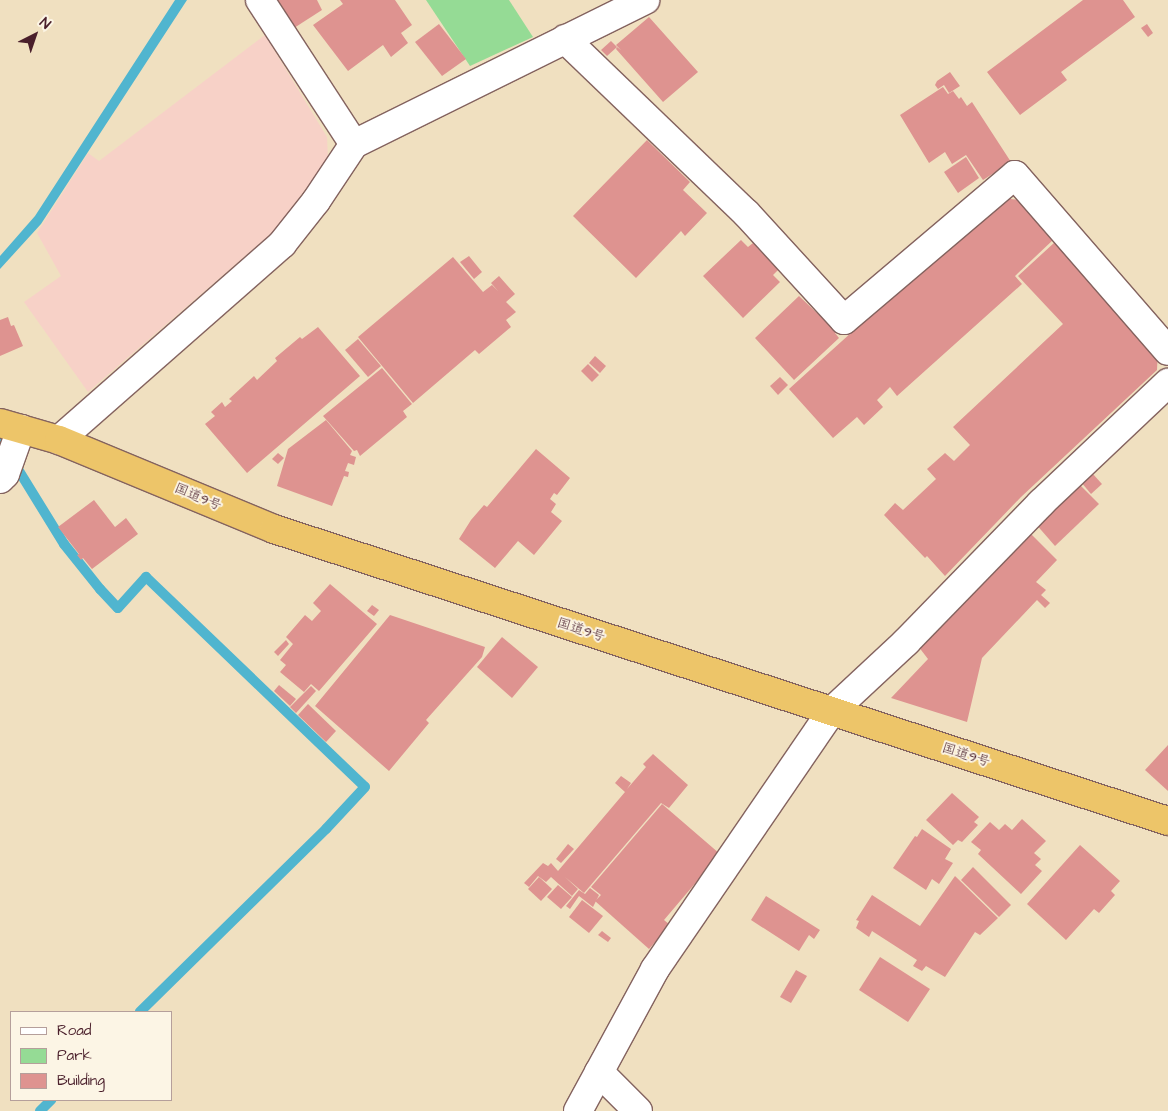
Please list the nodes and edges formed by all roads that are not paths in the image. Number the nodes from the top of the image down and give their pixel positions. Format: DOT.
graph roads {
  1 [pos="260,0"];
  2 [pos="628,4"];
  3 [pos="565,39"];
  4 [pos="354,144"];
  5 [pos="1168,351"];
  6 [pos="1168,382"];
  7 [pos="10,426"];
  8 [pos="59,440"];
  9 [pos="0,479"];
  10 [pos="831,712"];
  11 [pos="1168,821"];
  12 [pos="599,1072"];
  13 [pos="578,1111"];
  14 [pos="638,1111"];
  1 -- 4 [label="street"];
  2 -- 3 [label="street"];
  3 -- 4 [label="street"];
  3 -- 5 [label="street"];
  4 -- 8 [label="street"];
  6 -- 10 [label="street"];
  7 -- 8 [label="highway, 国道9号"];
  7 -- 9 [label="street"];
  8 -- 10 [label="highway, 国道9号"];
  10 -- 11 [label="highway, 国道9号"];
  10 -- 12 [label="street"];
  12 -- 13 [label="street"];
  12 -- 14 [label="street"];
}
